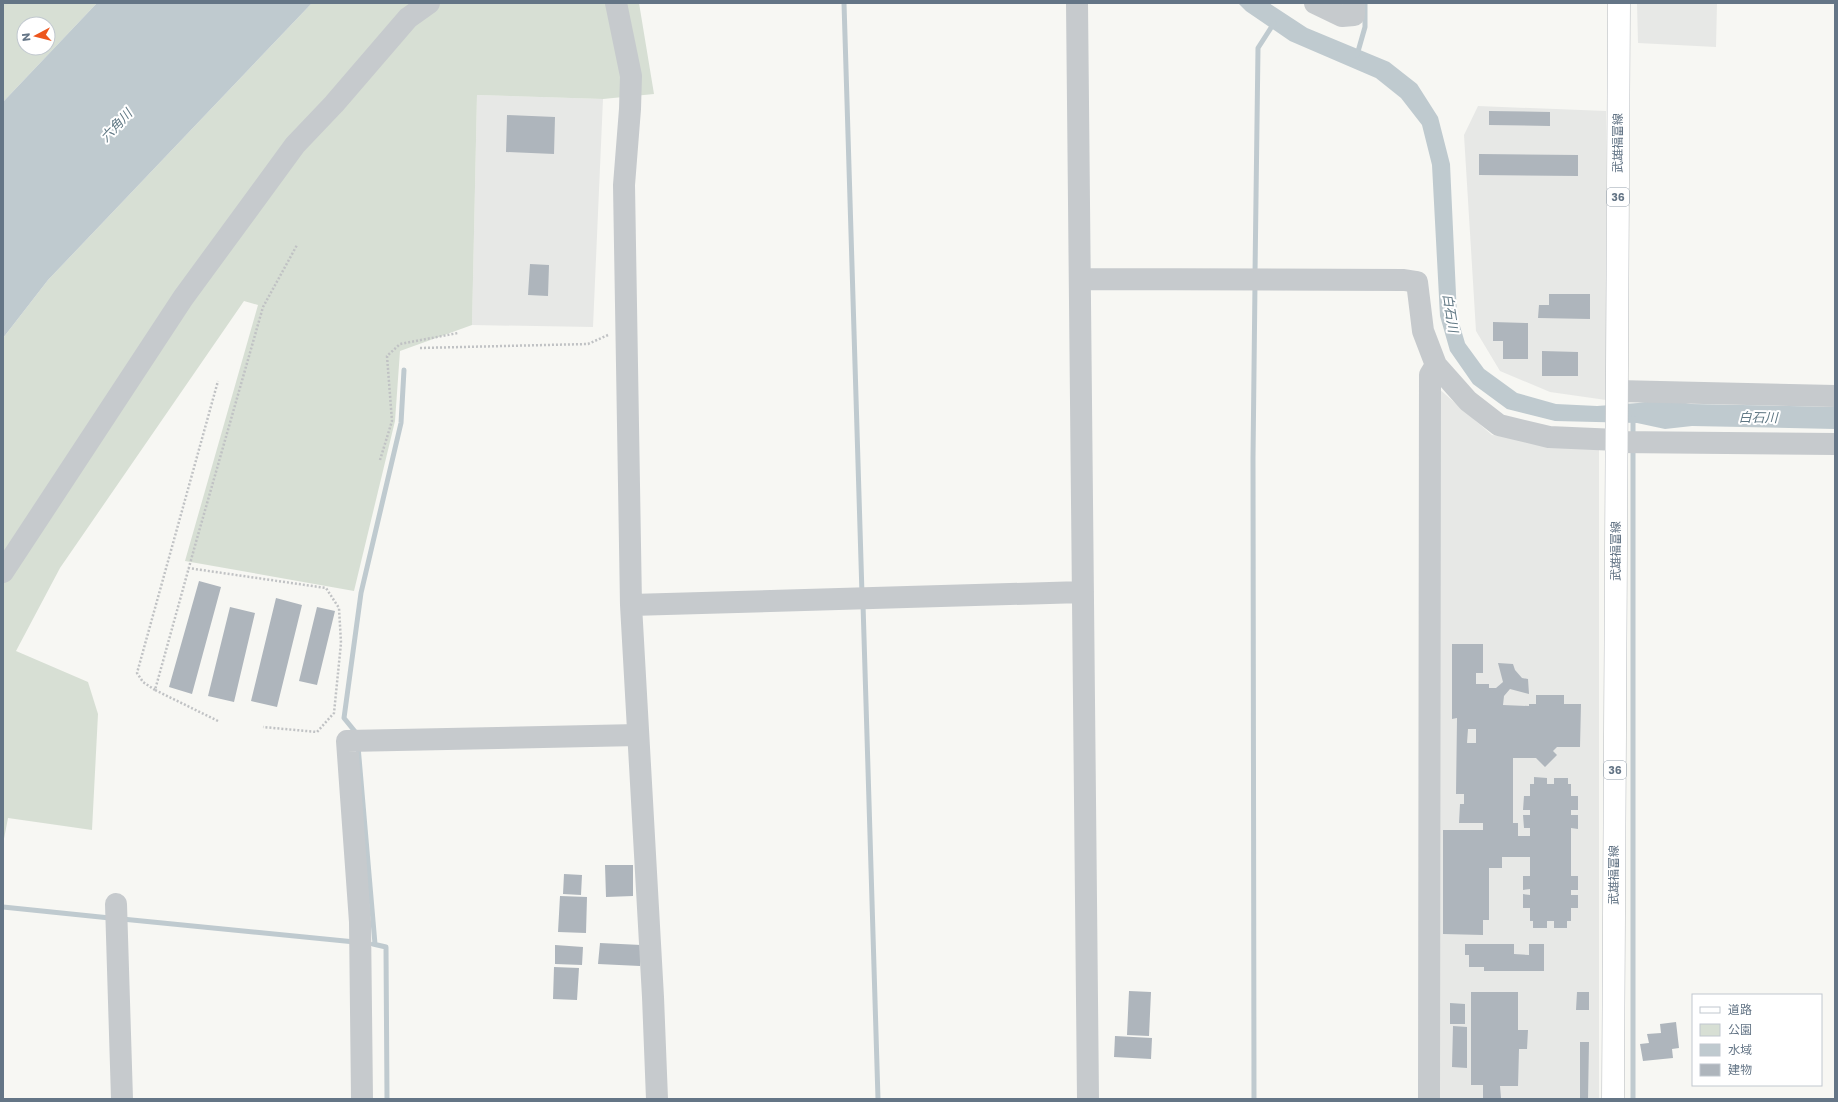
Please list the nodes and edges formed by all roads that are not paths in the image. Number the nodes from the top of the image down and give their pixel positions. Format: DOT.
graph roads {
  1 [pos="429,3"];
  2 [pos="616,3"];
  3 [pos="1077,3"];
  4 [pos="1315,3"];
  5 [pos="1354,3"];
  6 [pos="1619,3"];
  7 [pos="1080,279"];
  8 [pos="1436,365"];
  9 [pos="1617,391"];
  10 [pos="1835,396"];
  11 [pos="1625,441"];
  12 [pos="1835,444"];
  13 [pos="3,572"];
  14 [pos="1082,592"];
  15 [pos="631,605"];
  16 [pos="638,734"];
  17 [pos="116,904"];
  18 [pos="122,1099"];
  19 [pos="362,1099"];
  20 [pos="657,1099"];
  21 [pos="1088,1099"];
  22 [pos="1429,1099"];
  23 [pos="1613,1099"];
  1 -- 13 [label="street"];
  2 -- 15 [label="street"];
  3 -- 7 [label="street"];
  4 -- 5 [label="street"];
  6 -- 9 [label="main road, 武雄福富線 / 36"];
  7 -- 8 [label="street"];
  7 -- 14 [label="street"];
  8 -- 11 [label="street"];
  8 -- 22 [label="street"];
  9 -- 10 [label="street"];
  9 -- 11 [label="main road, 武雄福富線 / 36"];
  11 -- 12 [label="street"];
  11 -- 23 [label="main road, 武雄福富線 / 36"];
  14 -- 15 [label="street"];
  14 -- 21 [label="street"];
  15 -- 16 [label="street"];
  16 -- 19 [label="street"];
  16 -- 20 [label="street"];
  17 -- 18 [label="street"];
}
